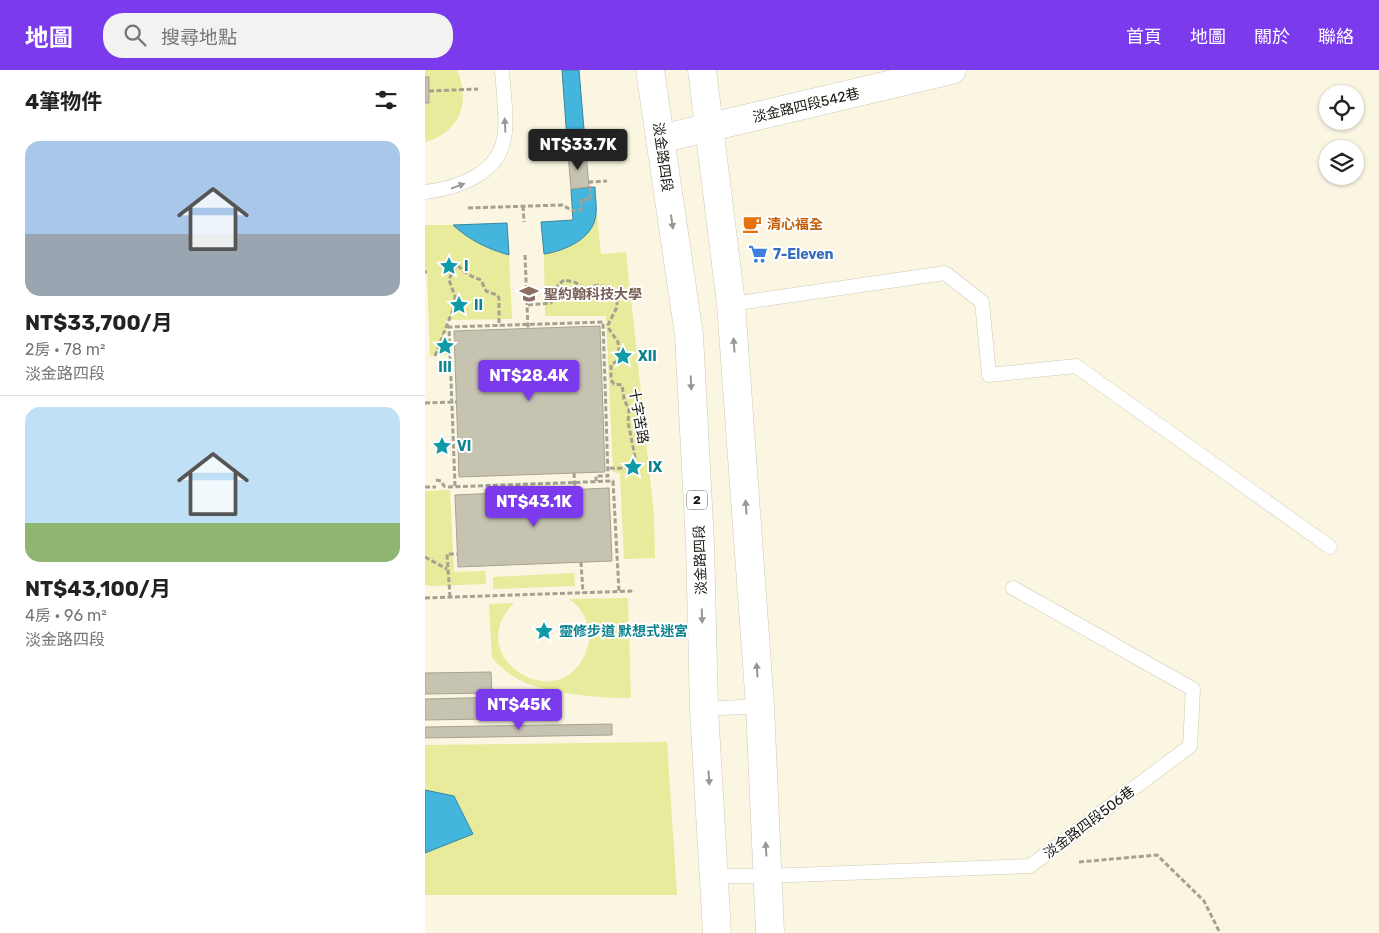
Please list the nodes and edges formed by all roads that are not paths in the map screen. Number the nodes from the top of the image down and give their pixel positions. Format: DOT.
graph roads {
  1 [pos="502,70"];
  2 [pos="650,70"];
  3 [pos="702,70"];
  4 [pos="941,71"];
  5 [pos="709,128"];
  6 [pos="660,139"];
  7 [pos="425,192"];
  8 [pos="731,304"];
  9 [pos="1330,547"];
  10 [pos="1013,588"];
  11 [pos="760,706"];
  12 [pos="704,709"];
  13 [pos="715,876"];
  14 [pos="767,876"];
  15 [pos="717,933"];
  16 [pos="770,933"];
  7 -- 1 [label="lane, one-way"];
  2 -- 6 [label="main road, 淡金路四段 / 2"];
  3 -- 5 [label="main road"];
  4 -- 5 [label="main road, 淡金路四段542巷"];
  5 -- 6 [label="main road, 淡金路四段542巷"];
  5 -- 8 [label="main road"];
  6 -- 12 [label="main road, 淡金路四段 / 2, one-way"];
  8 -- 9 [label="lane"];
  11 -- 8 [label="main road, one-way"];
  10 -- 14 [label="lane, 淡金路四段506巷"];
  11 -- 12 [label="lane"];
  14 -- 11 [label="main road, one-way"];
  12 -- 13 [label="main road, 淡金路四段 / 2, one-way"];
  13 -- 14 [label="lane, 淡金路四段506巷"];
  13 -- 15 [label="main road, 淡金路四段 / 2"];
  14 -- 16 [label="main road"];
}
